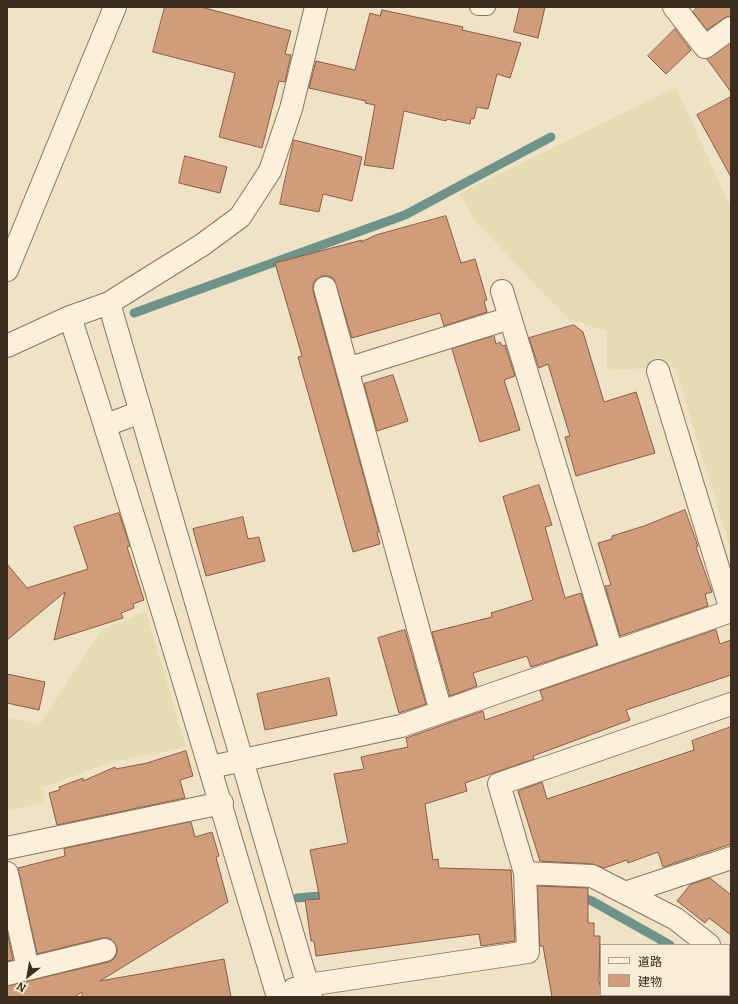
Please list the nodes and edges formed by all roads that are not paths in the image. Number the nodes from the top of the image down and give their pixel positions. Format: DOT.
graph roads {
  1 [pos="116,7"];
  2 [pos="316,7"];
  3 [pos="478,7"];
  4 [pos="487,7"];
  5 [pos="674,7"];
  6 [pos="731,28"];
  7 [pos="7,270"];
  8 [pos="324,288"];
  9 [pos="502,291"];
  10 [pos="109,303"];
  11 [pos="70,317"];
  12 [pos="510,318"];
  13 [pos="7,346"];
  14 [pos="347,369"];
  15 [pos="658,371"];
  16 [pos="141,412"];
  17 [pos="106,425"];
  18 [pos="731,611"];
  19 [pos="612,652"];
  20 [pos="731,704"];
  21 [pos="441,712"];
  22 [pos="243,761"];
  23 [pos="211,767"];
  24 [pos="222,802"];
  25 [pos="7,848"];
  26 [pos="731,858"];
  27 [pos="7,873"];
  28 [pos="525,873"];
  29 [pos="625,893"];
  30 [pos="707,944"];
  31 [pos="105,950"];
  32 [pos="17,972"];
  33 [pos="310,991"];
  34 [pos="278,996"];
  1 -- 7 [label="street"];
  2 -- 10 [label="street"];
  3 -- 4 [label="lane"];
  5 -- 6 [label="street"];
  8 -- 14 [label="street"];
  9 -- 12 [label="street"];
  10 -- 11 [label="street"];
  10 -- 16 [label="street"];
  11 -- 13 [label="street"];
  11 -- 17 [label="street"];
  12 -- 14 [label="street"];
  12 -- 19 [label="street"];
  14 -- 21 [label="street"];
  15 -- 18 [label="street"];
  16 -- 17 [label="street"];
  16 -- 22 [label="street"];
  17 -- 23 [label="street"];
  18 -- 19 [label="street"];
  19 -- 21 [label="street"];
  20 -- 28 [label="street"];
  21 -- 22 [label="street"];
  22 -- 23 [label="street"];
  22 -- 33 [label="street"];
  23 -- 24 [label="street"];
  24 -- 25 [label="street"];
  24 -- 34 [label="street"];
  26 -- 29 [label="street"];
  27 -- 32 [label="street"];
  28 -- 29 [label="street"];
  28 -- 33 [label="street"];
  29 -- 30 [label="street"];
  31 -- 32 [label="street"];
  33 -- 34 [label="street"];
}
